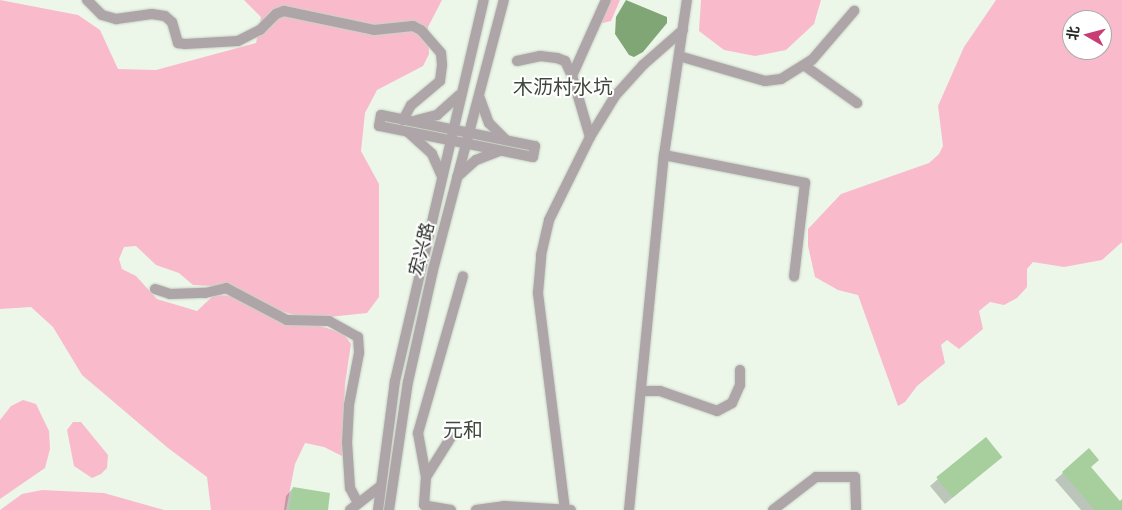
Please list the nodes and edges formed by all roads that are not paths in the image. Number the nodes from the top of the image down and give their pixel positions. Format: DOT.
graph roads {
  1 [pos="88,0"];
  2 [pos="484,0"];
  3 [pos="504,0"];
  4 [pos="606,0"];
  5 [pos="687,0"];
  6 [pos="854,11"];
  7 [pos="683,30"];
  8 [pos="679,56"];
  9 [pos="517,61"];
  10 [pos="805,66"];
  11 [pos="572,76"];
  12 [pos="462,90"];
  13 [pos="478,95"];
  14 [pos="856,104"];
  15 [pos="406,120"];
  16 [pos="452,129"];
  17 [pos="404,131"];
  18 [pos="590,137"];
  19 [pos="467,138"];
  20 [pos="450,140"];
  21 [pos="505,145"];
  22 [pos="664,155"];
  23 [pos="442,176"];
  24 [pos="456,178"];
  25 [pos="463,276"];
  26 [pos="794,276"];
  27 [pos="155,289"];
  28 [pos="740,370"];
  29 [pos="641,391"];
  30 [pos="453,434"];
  31 [pos="426,477"];
  32 [pos="381,486"];
  33 [pos="391,496"];
  34 [pos="354,506"];
  35 [pos="424,508"];
  36 [pos="567,509"];
  37 [pos="378,510"];
  38 [pos="389,510"];
  39 [pos="397,510"];
  40 [pos="451,510"];
  41 [pos="476,510"];
  42 [pos="628,510"];
  43 [pos="773,510"];
  44 [pos="856,510"];
  1 -- 15 [label="street"];
  2 -- 12 [label="street, 宏兴路"];
  3 -- 13 [label="street, 宏兴路"];
  4 -- 11 [label="street"];
  5 -- 7 [label="street"];
  6 -- 10 [label="street"];
  7 -- 8 [label="street"];
  7 -- 18 [label="street"];
  8 -- 10 [label="street"];
  8 -- 22 [label="street"];
  9 -- 11 [label="street"];
  10 -- 14 [label="street"];
  11 -- 18 [label="street"];
  12 -- 15 [label="street"];
  12 -- 16 [label="street, 宏兴路"];
  13 -- 19 [label="street, 宏兴路"];
  13 -- 21 [label="street"];
  15 -- 16 [label="street"];
  15 -- 17 [label="street"];
  16 -- 19 [label="street"];
  16 -- 20 [label="street, 宏兴路"];
  17 -- 20 [label="street"];
  17 -- 23 [label="street"];
  18 -- 36 [label="street"];
  19 -- 20 [label="street"];
  19 -- 21 [label="street"];
  19 -- 24 [label="street, 宏兴路"];
  20 -- 23 [label="street, 宏兴路"];
  21 -- 24 [label="street"];
  22 -- 26 [label="street"];
  22 -- 29 [label="street"];
  23 -- 32 [label="street, 宏兴路"];
  24 -- 33 [label="street, 宏兴路"];
  25 -- 31 [label="street"];
  27 -- 34 [label="street"];
  28 -- 29 [label="street"];
  29 -- 42 [label="street"];
  30 -- 31 [label="street"];
  31 -- 35 [label="street"];
  32 -- 34 [label="street"];
  32 -- 37 [label="street, 宏兴路"];
  33 -- 38 [label="street, 宏兴路"];
  33 -- 39 [label="street"];
  35 -- 40 [label="street"];
  36 -- 41 [label="street"];
  43 -- 44 [label="street"];
}
